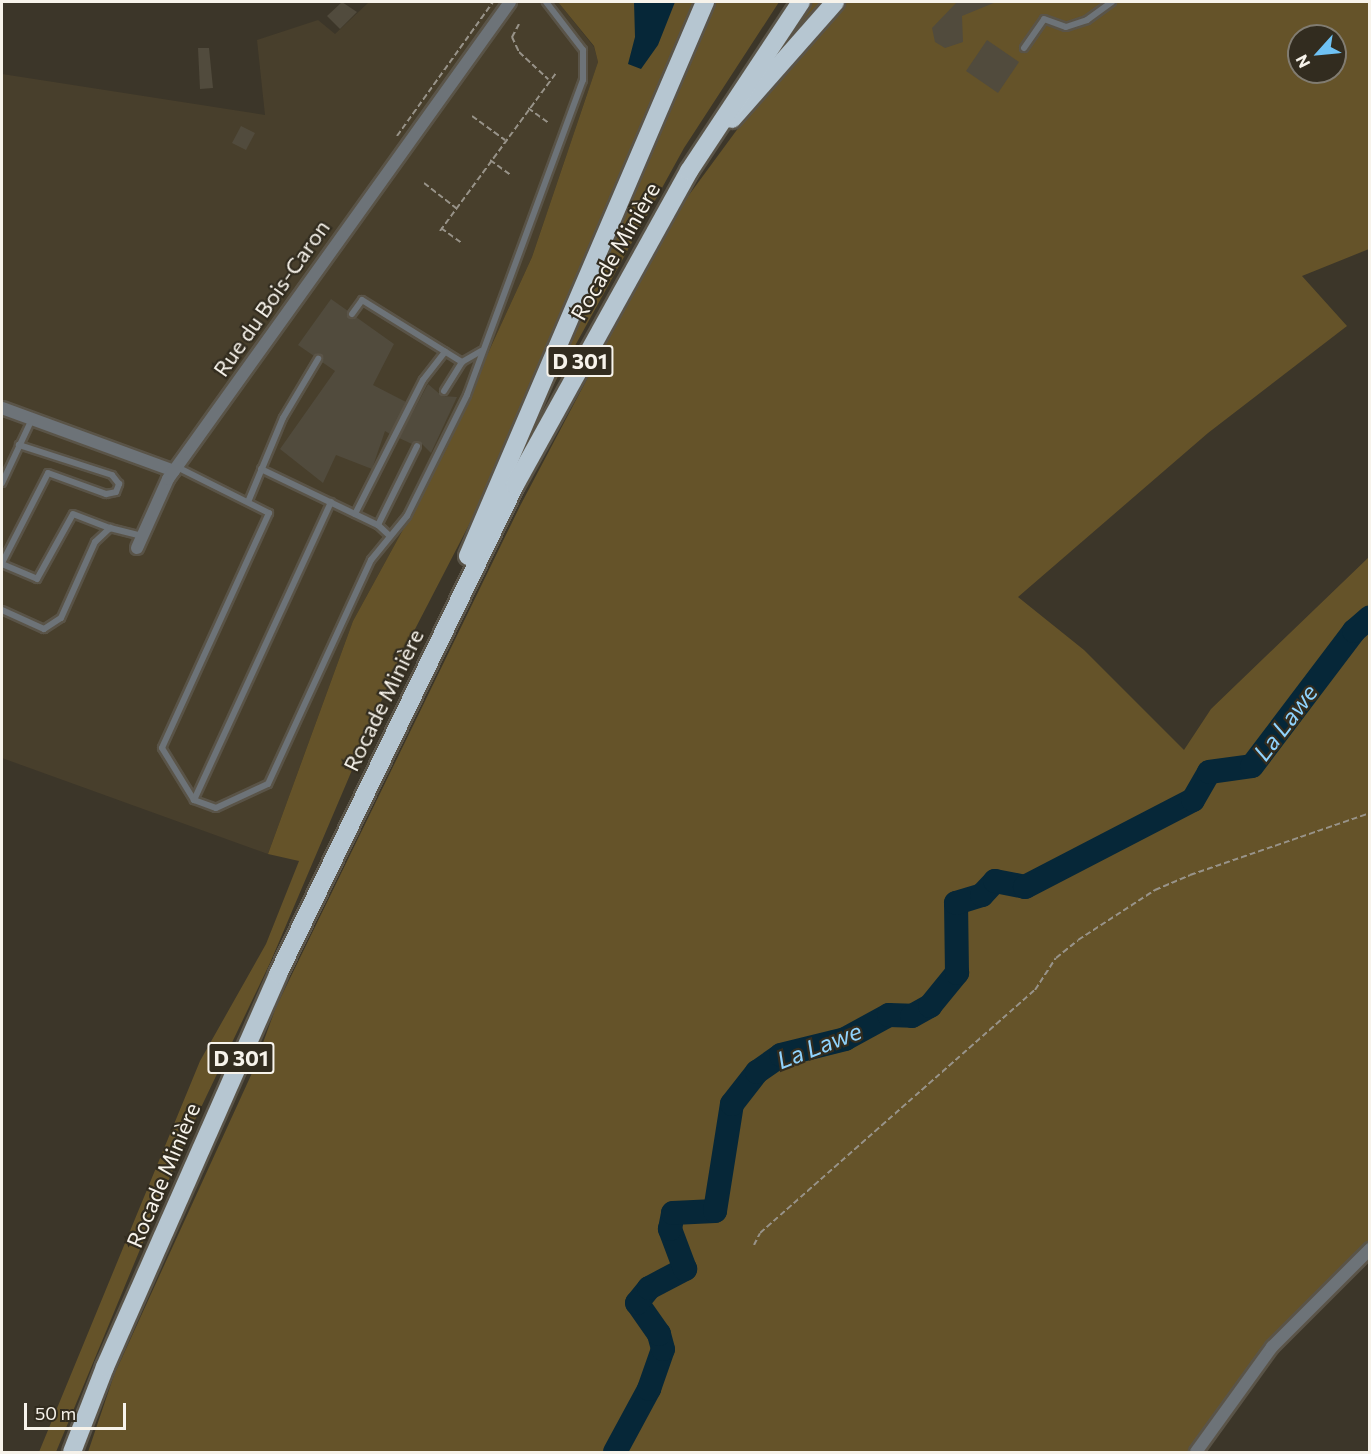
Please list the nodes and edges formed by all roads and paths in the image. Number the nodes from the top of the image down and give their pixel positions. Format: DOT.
graph roads {
  1 [pos="510,2"];
  2 [pos="546,2"];
  3 [pos="705,2"];
  4 [pos="801,2"];
  5 [pos="835,2"];
  6 [pos="1112,2"];
  7 [pos="519,24"];
  8 [pos="1024,48"];
  9 [pos="557,72"];
  10 [pos="548,79"];
  11 [pos="528,108"];
  12 [pos="472,116"];
  13 [pos="549,123"];
  14 [pos="505,140"];
  15 [pos="490,160"];
  16 [pos="689,171"];
  17 [pos="511,175"];
  18 [pos="424,183"];
  19 [pos="456,208"];
  20 [pos="462,243"];
  21 [pos="352,314"];
  22 [pos="481,351"];
  23 [pos="445,352"];
  24 [pos="318,359"];
  25 [pos="462,362"];
  26 [pos="444,391"];
  27 [pos="2,408"];
  28 [pos="32,419"];
  29 [pos="19,445"];
  30 [pos="417,446"];
  31 [pos="176,469"];
  32 [pos="261,469"];
  33 [pos="2,483"];
  34 [pos="248,502"];
  35 [pos="331,502"];
  36 [pos="355,514"];
  37 [pos="378,525"];
  38 [pos="110,528"];
  39 [pos="390,536"];
  40 [pos="139,542"];
  41 [pos="2,563"];
  42 [pos="2,610"];
  43 [pos="424,669"];
  44 [pos="194,800"];
  45 [pos="1370,813"];
  46 [pos="754,1245"];
  47 [pos="1370,1249"];
  48 [pos="72,1452"];
  49 [pos="1196,1452"];
  1 -- 31 [label="street, Rue du Bois-Caron"];
  2 -- 22 [label="lane"];
  3 -- 43 [label="highway"];
  4 -- 16 [label="highway, Rocade Minière / D 301"];
  5 -- 16 [label="highway"];
  6 -- 8 [label="lane"];
  7 -- 10 [label="path"];
  9 -- 10 [label="path"];
  10 -- 11 [label="path"];
  11 -- 13 [label="path"];
  11 -- 14 [label="path"];
  12 -- 14 [label="path"];
  14 -- 15 [label="path"];
  15 -- 17 [label="path"];
  15 -- 19 [label="path"];
  16 -- 43 [label="highway, Rocade Minière / D 301"];
  18 -- 19 [label="path"];
  19 -- 20 [label="path"];
  21 -- 23 [label="lane"];
  22 -- 25 [label="lane"];
  22 -- 39 [label="lane"];
  23 -- 25 [label="lane"];
  23 -- 36 [label="lane"];
  24 -- 32 [label="lane"];
  25 -- 26 [label="lane"];
  27 -- 28 [label="street"];
  28 -- 29 [label="lane"];
  28 -- 31 [label="street"];
  29 -- 33 [label="lane"];
  29 -- 41 [label="lane"];
  30 -- 37 [label="lane"];
  31 -- 34 [label="lane"];
  31 -- 40 [label="street, Rue du Bois-Caron"];
  32 -- 34 [label="lane"];
  32 -- 35 [label="lane"];
  34 -- 44 [label="lane"];
  35 -- 36 [label="lane"];
  35 -- 44 [label="lane"];
  36 -- 37 [label="lane"];
  37 -- 39 [label="lane"];
  38 -- 40 [label="lane"];
  38 -- 41 [label="lane"];
  38 -- 42 [label="lane"];
  39 -- 44 [label="lane"];
  43 -- 48 [label="highway, Rocade Minière / D 301"];
  45 -- 46 [label="path"];
  47 -- 49 [label="street"];
}
